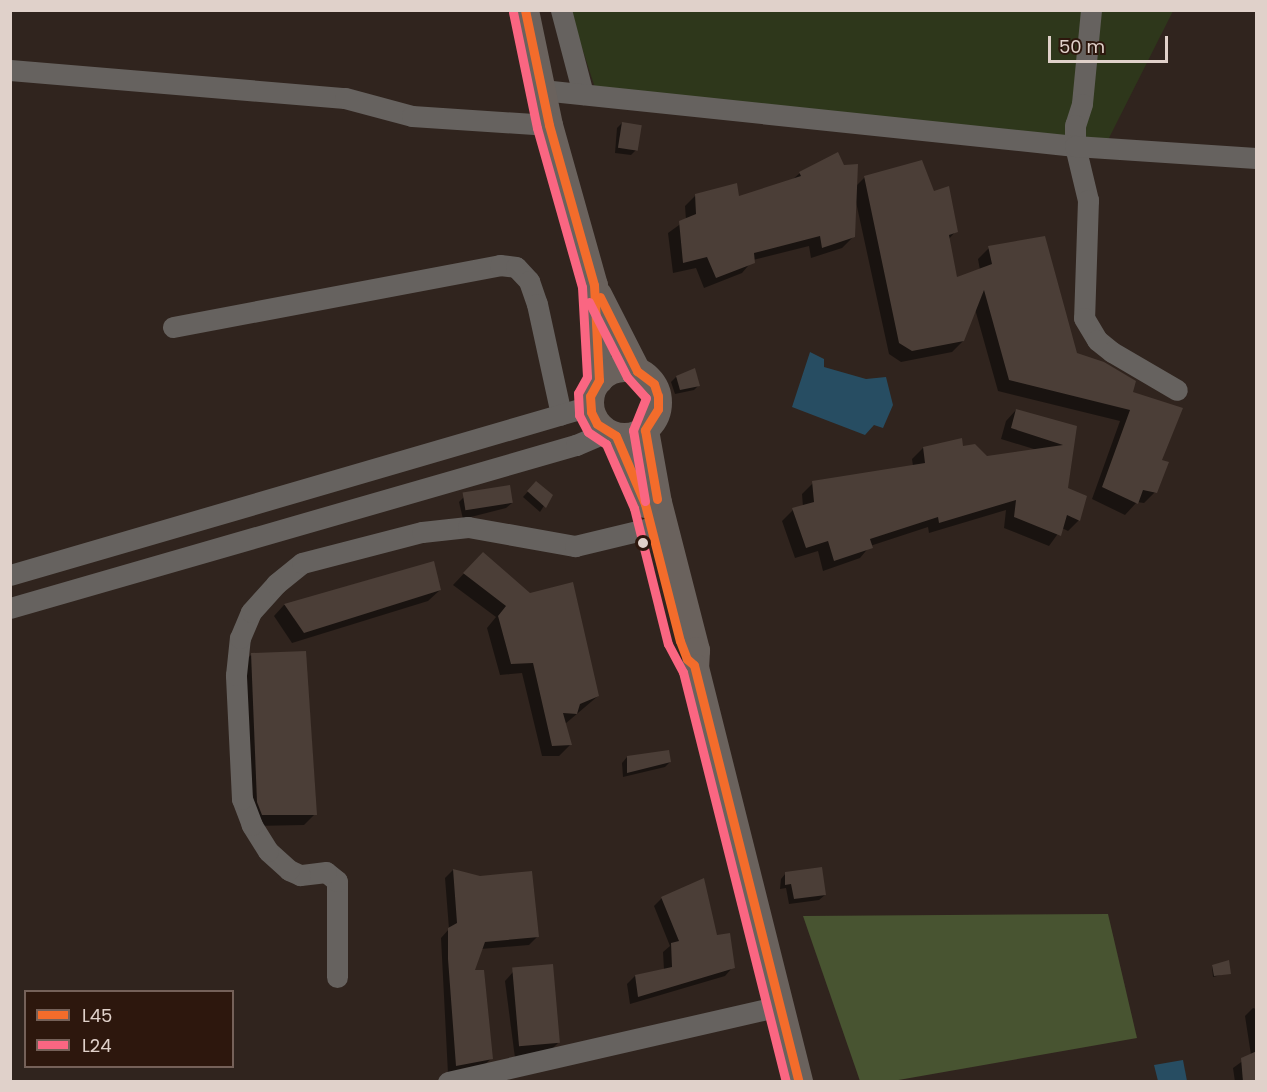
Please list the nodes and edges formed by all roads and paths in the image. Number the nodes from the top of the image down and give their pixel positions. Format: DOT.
graph roads {
  1 [pos="525,10"];
  2 [pos="561,10"];
  3 [pos="1091,10"];
  4 [pos="10,70"];
  5 [pos="542,90"];
  6 [pos="583,94"];
  7 [pos="549,125"];
  8 [pos="1075,146"];
  9 [pos="1257,158"];
  10 [pos="594,285"];
  11 [pos="173,327"];
  12 [pos="637,371"];
  13 [pos="599,380"];
  14 [pos="1177,390"];
  15 [pos="591,406"];
  16 [pos="561,414"];
  17 [pos="645,430"];
  18 [pos="611,434"];
  19 [pos="650,528"];
  20 [pos="10,575"];
  21 [pos="10,608"];
  22 [pos="694,664"];
  23 [pos="337,977"];
  24 [pos="781,1006"];
  25 [pos="448,1082"];
  26 [pos="799,1082"];
  1 -- 5 [label="main road"];
  2 -- 6 [label="street"];
  3 -- 8 [label="street"];
  4 -- 7 [label="street"];
  5 -- 6 [label="street"];
  5 -- 7 [label="main road"];
  6 -- 8 [label="street"];
  7 -- 10 [label="main road"];
  8 -- 9 [label="street"];
  8 -- 14 [label="street"];
  10 -- 12 [label="main road"];
  10 -- 13 [label="main road"];
  11 -- 16 [label="street"];
  12 -- 13 [label="main road"];
  12 -- 17 [label="main road"];
  13 -- 15 [label="main road"];
  15 -- 16 [label="street"];
  15 -- 18 [label="main road"];
  16 -- 20 [label="street"];
  17 -- 18 [label="main road"];
  17 -- 22 [label="main road"];
  18 -- 19 [label="main road"];
  18 -- 21 [label="street"];
  19 -- 22 [label="main road"];
  19 -- 23 [label="street"];
  22 -- 24 [label="main road"];
  24 -- 25 [label="street"];
  24 -- 26 [label="main road"];
}
